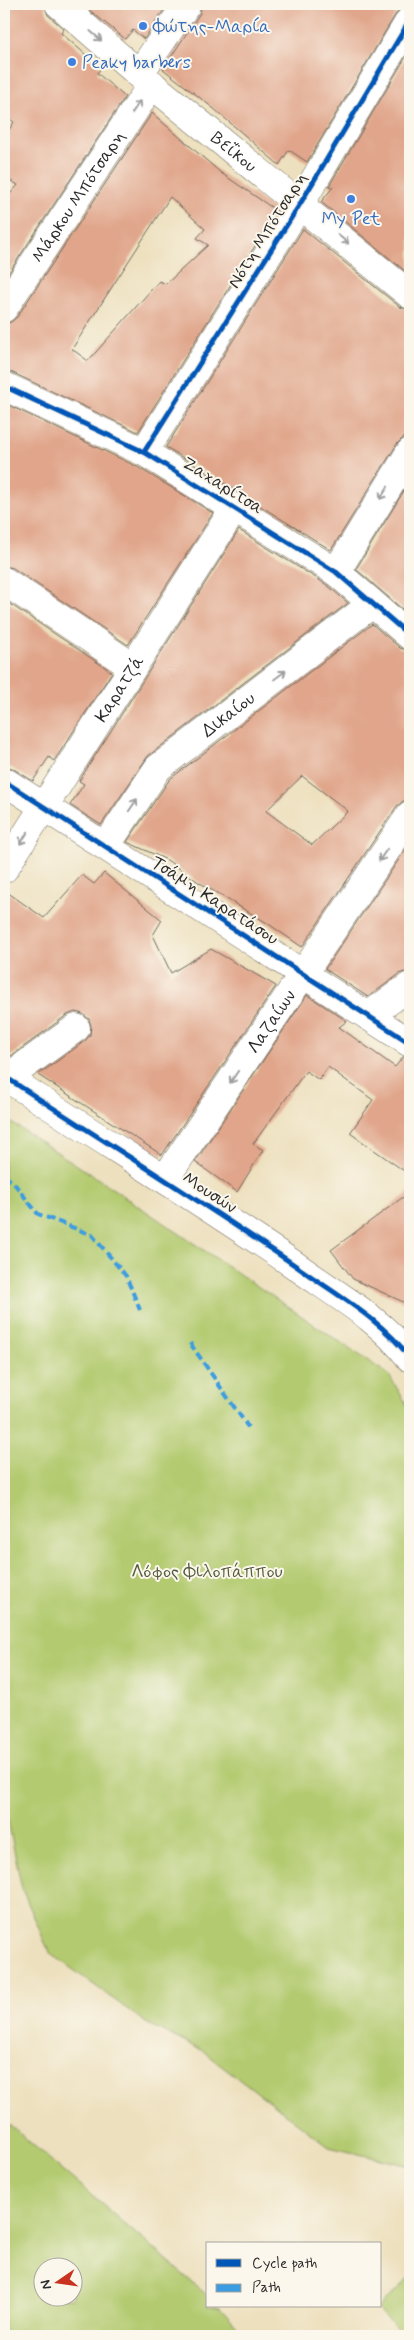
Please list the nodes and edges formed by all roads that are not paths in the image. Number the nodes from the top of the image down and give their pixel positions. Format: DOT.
graph roads {
  1 [pos="59,4"];
  2 [pos="186,4"];
  3 [pos="410,20"];
  4 [pos="146,79"];
  5 [pos="300,204"];
  6 [pos="8,290"];
  7 [pos="410,295"];
  8 [pos="4,386"];
  9 [pos="144,452"];
  10 [pos="410,452"];
  11 [pos="234,509"];
  12 [pos="336,572"];
  13 [pos="4,581"];
  14 [pos="372,604"];
  15 [pos="410,636"];
  16 [pos="133,667"];
  17 [pos="4,781"];
  18 [pos="44,807"];
  19 [pos="410,815"];
  20 [pos="106,846"];
  21 [pos="4,869"];
  22 [pos="304,973"];
  23 [pos="410,986"];
  24 [pos="368,1016"];
  25 [pos="76,1028"];
  26 [pos="410,1042"];
  27 [pos="5,1077"];
  28 [pos="165,1179"];
  29 [pos="406,1344"];
  1 -- 4 [label="street, Βεΐκου, one-way"];
  2 -- 4 [label="street, Μάρκου Μπότσαρη"];
  3 -- 5 [label="street, Νότη Μπότσαρη"];
  4 -- 5 [label="street, Βεΐκου"];
  6 -- 4 [label="street, Μάρκου Μπότσαρη, one-way"];
  5 -- 7 [label="street, Βεΐκου, one-way"];
  5 -- 9 [label="street, Νότη Μπότσαρη"];
  8 -- 9 [label="street, Ζαχαρίτσα"];
  9 -- 11 [label="street, Ζαχαρίτσα"];
  10 -- 12 [label="street, one-way"];
  11 -- 12 [label="street, Ζαχαρίτσα"];
  11 -- 16 [label="street, Καρατζά"];
  12 -- 14 [label="street, Ζαχαρίτσα"];
  13 -- 16 [label="street"];
  14 -- 15 [label="street, Ζαχαρίτσα"];
  20 -- 14 [label="street, Δικαίου, one-way"];
  16 -- 18 [label="street, Καρατζά"];
  17 -- 18 [label="street, Τσάμη Καρατάσου"];
  18 -- 20 [label="street, Τσάμη Καρατάσου"];
  18 -- 21 [label="street, Καρατζά, one-way"];
  19 -- 22 [label="street, Λαζαίων, one-way"];
  20 -- 22 [label="street, Τσάμη Καρατάσου"];
  22 -- 24 [label="street, Τσάμη Καρατάσου"];
  22 -- 28 [label="street, Λαζαίων, one-way"];
  23 -- 24 [label="street"];
  24 -- 26 [label="street, Τσάμη Καρατάσου"];
  25 -- 27 [label="street"];
  27 -- 28 [label="street, Μουσών"];
  28 -- 29 [label="street, Μουσών"];
}
